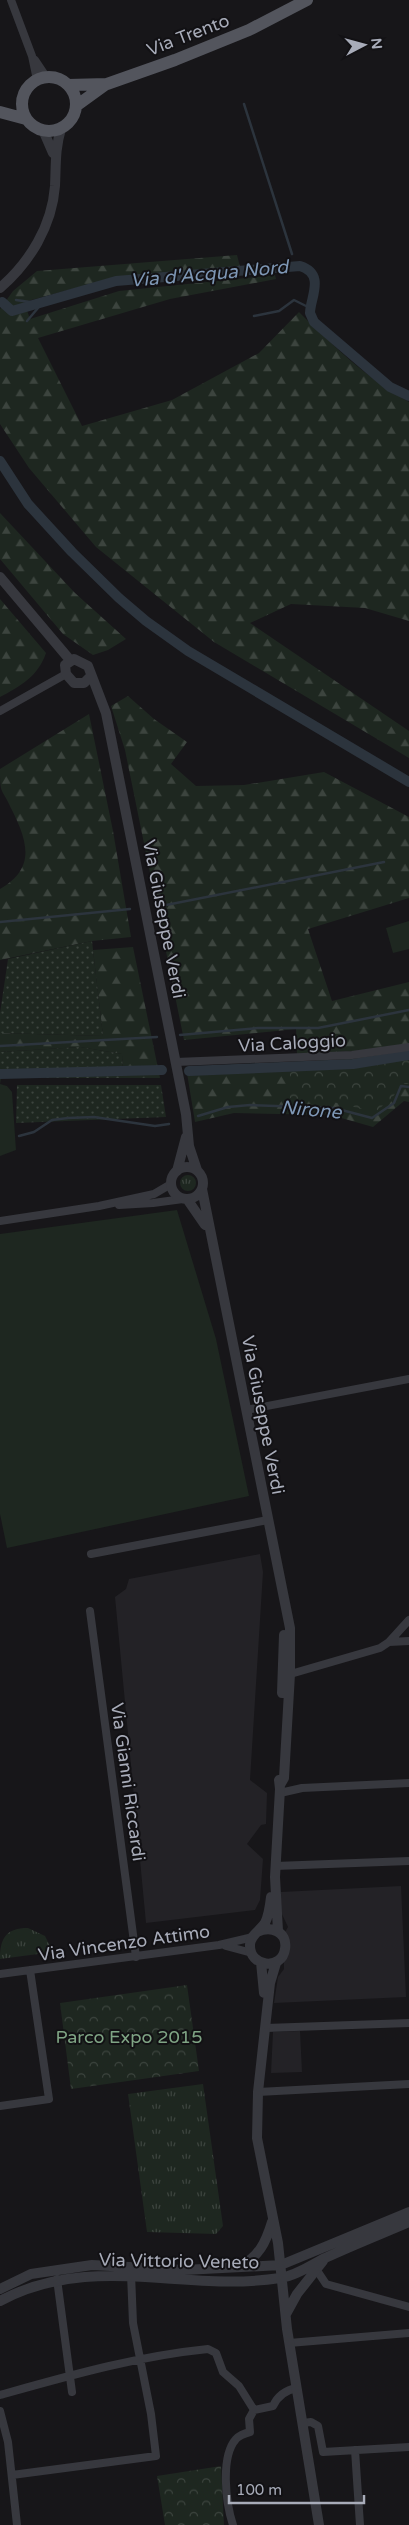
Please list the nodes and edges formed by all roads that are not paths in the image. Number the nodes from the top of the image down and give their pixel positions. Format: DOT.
graph roads {
  1 [pos="11,0"];
  2 [pos="307,0"];
  3 [pos="42,79"];
  4 [pos="107,84"];
  5 [pos="68,85"];
  6 [pos="23,100"];
  7 [pos="76,106"];
  8 [pos="0,111"];
  9 [pos="26,119"];
  10 [pos="61,129"];
  11 [pos="43,130"];
  12 [pos="54,159"];
  13 [pos="0,288"];
  14 [pos="0,577"];
  15 [pos="70,660"];
  16 [pos="66,674"];
  17 [pos="87,680"];
  18 [pos="0,711"];
  19 [pos="409,1048"];
  20 [pos="176,1062"];
  21 [pos="188,1131"];
  22 [pos="196,1170"];
  23 [pos="177,1171"];
  24 [pos="171,1184"];
  25 [pos="202,1189"];
  26 [pos="185,1199"];
  27 [pos="99,1206"];
  28 [pos="0,1221"];
  29 [pos="212,1242"];
  30 [pos="409,1379"];
  31 [pos="246,1410"];
  32 [pos="268,1520"];
  33 [pos="91,1554"];
  34 [pos="90,1611"];
  35 [pos="409,1620"];
  36 [pos="409,1641"];
  37 [pos="390,1642"];
  38 [pos="286,1675"];
  39 [pos="409,1783"];
  40 [pos="280,1789"];
  41 [pos="409,1861"];
  42 [pos="275,1871"];
  43 [pos="278,1931"];
  44 [pos="255,1934"];
  45 [pos="222,1945"];
  46 [pos="252,1953"];
  47 [pos="136,1956"];
  48 [pos="261,1962"];
  49 [pos="276,1963"];
  50 [pos="30,1970"];
  51 [pos="0,1974"];
  52 [pos="409,2022"];
  53 [pos="266,2024"];
  54 [pos="409,2084"];
  55 [pos="258,2092"];
  56 [pos="0,2106"];
  57 [pos="409,2212"];
  58 [pos="273,2218"];
  59 [pos="409,2222"];
  60 [pos="281,2265"];
  61 [pos="314,2267"];
  62 [pos="234,2268"];
  63 [pos="131,2271"];
  64 [pos="282,2278"];
  65 [pos="57,2280"];
  66 [pos="0,2289"];
  67 [pos="0,2301"];
  68 [pos="409,2307"];
  69 [pos="286,2315"];
  70 [pos="409,2333"];
  71 [pos="289,2343"];
  72 [pos="140,2359"];
  73 [pos="70,2375"];
  74 [pos="297,2388"];
  75 [pos="72,2392"];
  76 [pos="0,2395"];
  77 [pos="254,2410"];
  78 [pos="0,2411"];
  79 [pos="302,2422"];
  80 [pos="409,2447"];
  81 [pos="355,2450"];
  82 [pos="12,2475"];
  83 [pos="17,2525"];
  84 [pos="233,2525"];
  85 [pos="319,2525"];
  86 [pos="360,2525"];
  1 -- 3 [label="street"];
  2 -- 4 [label="main road, Via Trento"];
  3 -- 5 [label="main road, Via Trento"];
  3 -- 6 [label="main road"];
  4 -- 5 [label="main road, Via Trento"];
  4 -- 7 [label="main road, Via Trento"];
  5 -- 7 [label="main road"];
  6 -- 8 [label="main road"];
  6 -- 9 [label="main road"];
  7 -- 10 [label="main road, Via Trento"];
  8 -- 9 [label="main road"];
  9 -- 11 [label="main road"];
  10 -- 11 [label="main road"];
  10 -- 12 [label="street, Via Trento"];
  11 -- 12 [label="street, Via Trento"];
  12 -- 13 [label="street, Via Trento"];
  14 -- 15 [label="street"];
  15 -- 16 [label="street"];
  15 -- 17 [label="street"];
  16 -- 17 [label="street"];
  16 -- 18 [label="street"];
  17 -- 20 [label="street, Via Giuseppe Verdi"];
  19 -- 20 [label="street, Via Caloggio"];
  20 -- 21 [label="street, Via Giuseppe Verdi"];
  21 -- 22 [label="street, Via Giuseppe Verdi"];
  21 -- 23 [label="street, Via Giuseppe Verdi"];
  22 -- 23 [label="street"];
  22 -- 25 [label="street"];
  23 -- 24 [label="street"];
  24 -- 26 [label="street"];
  24 -- 27 [label="street"];
  25 -- 26 [label="street"];
  25 -- 29 [label="street, Via Giuseppe Verdi"];
  26 -- 27 [label="street"];
  26 -- 29 [label="street, Via Giuseppe Verdi"];
  27 -- 28 [label="street"];
  29 -- 31 [label="street, Via Giuseppe Verdi"];
  30 -- 31 [label="street"];
  31 -- 32 [label="street, Via Giuseppe Verdi"];
  32 -- 33 [label="street"];
  32 -- 38 [label="street, Via Giuseppe Verdi"];
  34 -- 47 [label="street, Via Gianni Riccardi"];
  35 -- 37 [label="street"];
  36 -- 37 [label="street"];
  37 -- 38 [label="street"];
  38 -- 40 [label="street, Via Giuseppe Verdi"];
  39 -- 40 [label="street"];
  40 -- 42 [label="street, Via Giuseppe Verdi"];
  41 -- 42 [label="street"];
  42 -- 43 [label="street, Via Giuseppe Verdi"];
  42 -- 44 [label="street, Via Giuseppe Verdi"];
  43 -- 44 [label="street"];
  43 -- 49 [label="street"];
  44 -- 45 [label="street, Via Vincenzo Attimo"];
  44 -- 46 [label="street"];
  45 -- 46 [label="street, Via Vincenzo Attimo"];
  45 -- 47 [label="street, Via Vincenzo Attimo"];
  46 -- 48 [label="street"];
  47 -- 50 [label="street, Via Vincenzo Attimo"];
  48 -- 49 [label="street"];
  48 -- 53 [label="street"];
  49 -- 53 [label="street"];
  50 -- 51 [label="street, Via Vincenzo Attimo"];
  50 -- 56 [label="street, Via Vincenzo Attimo"];
  52 -- 53 [label="street"];
  53 -- 55 [label="street"];
  54 -- 55 [label="street"];
  55 -- 58 [label="street"];
  57 -- 60 [label="street, Via Vittorio Veneto"];
  58 -- 60 [label="street"];
  58 -- 62 [label="street"];
  59 -- 61 [label="street"];
  60 -- 62 [label="street, Via Vittorio Veneto"];
  60 -- 64 [label="street"];
  61 -- 64 [label="street, Via Vittorio Veneto"];
  61 -- 68 [label="street"];
  61 -- 69 [label="street"];
  62 -- 63 [label="street, Via Vittorio Veneto"];
  63 -- 64 [label="street, Via Vittorio Veneto"];
  63 -- 65 [label="street, Via Vittorio Veneto"];
  63 -- 66 [label="street, Via Vittorio Veneto"];
  63 -- 72 [label="street"];
  64 -- 69 [label="street"];
  65 -- 67 [label="street, Via Vittorio Veneto"];
  65 -- 73 [label="street"];
  69 -- 71 [label="street"];
  70 -- 71 [label="street"];
  71 -- 74 [label="street"];
  72 -- 73 [label="street"];
  72 -- 77 [label="street"];
  72 -- 82 [label="street"];
  73 -- 75 [label="street"];
  73 -- 76 [label="street"];
  74 -- 77 [label="street"];
  74 -- 79 [label="street"];
  77 -- 84 [label="street"];
  78 -- 82 [label="street"];
  79 -- 81 [label="street"];
  79 -- 85 [label="street"];
  80 -- 81 [label="street"];
  81 -- 86 [label="street"];
  82 -- 83 [label="street"];
}
